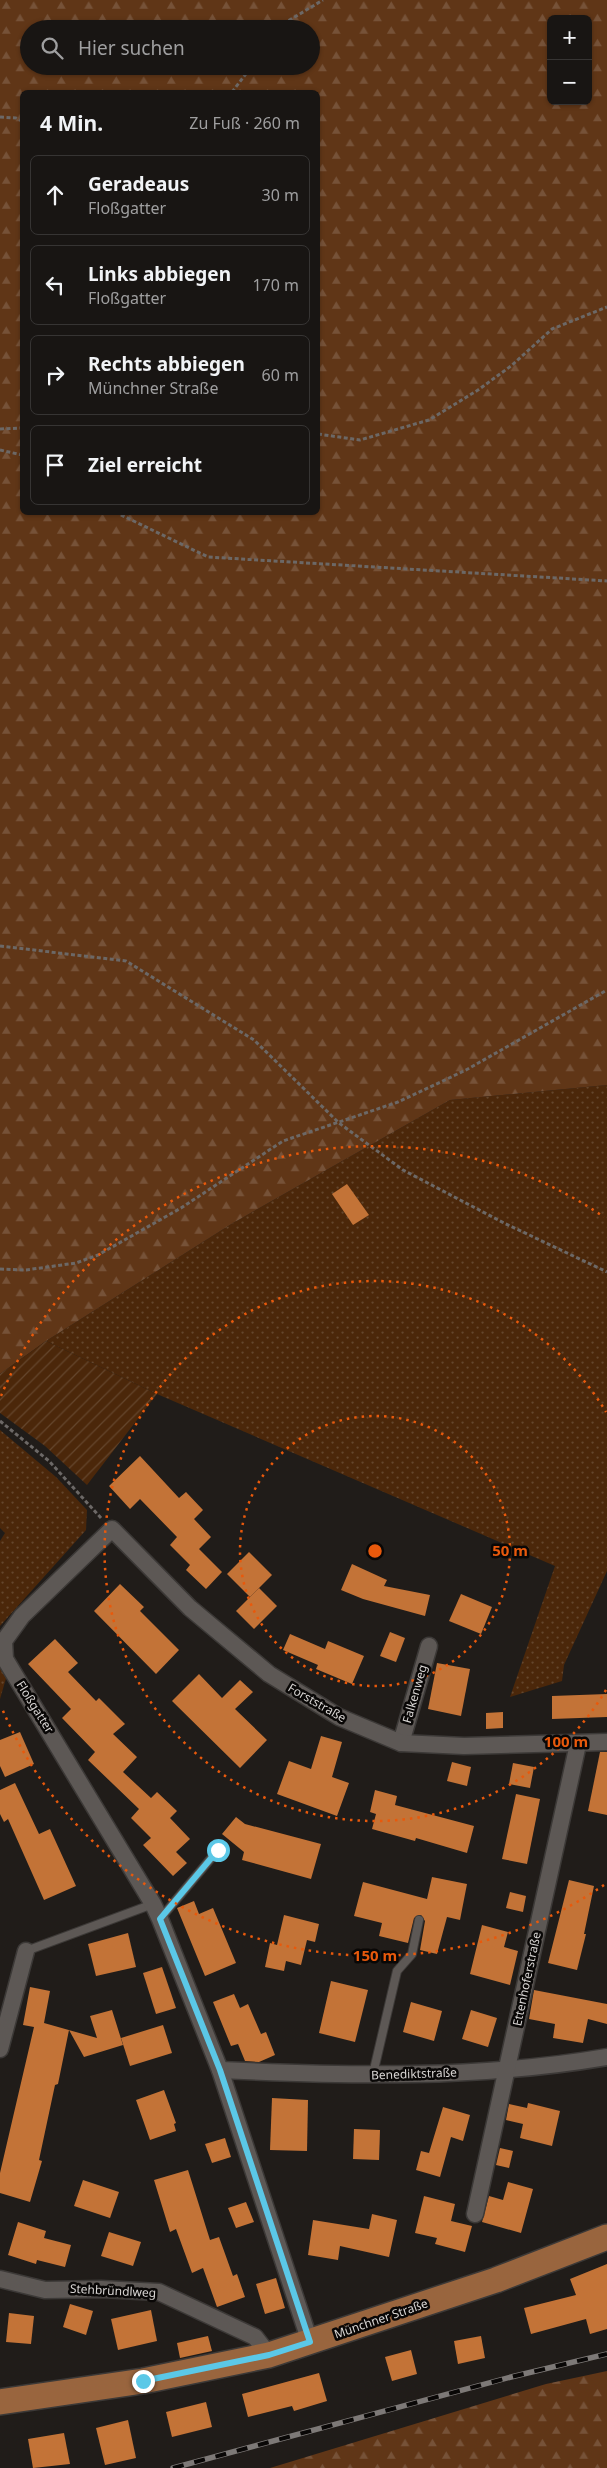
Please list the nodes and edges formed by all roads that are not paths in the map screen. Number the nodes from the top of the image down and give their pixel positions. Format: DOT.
graph roads {
  1 [pos="112,1530"];
  2 [pos="429,1646"];
  3 [pos="607,1742"];
  4 [pos="401,1743"];
  5 [pos="578,1744"];
  6 [pos="218,1850"];
  7 [pos="156,1911"];
  8 [pos="419,1920"];
  9 [pos="26,1951"];
  10 [pos="0,2049"];
  11 [pos="607,2057"];
  12 [pos="220,2070"];
  13 [pos="508,2071"];
  14 [pos="372,2076"];
  15 [pos="476,2214"];
  16 [pos="607,2237"];
  17 [pos="0,2279"];
  18 [pos="310,2342"];
  19 [pos="269,2355"];
  20 [pos="0,2402"];
  1 -- 4 [label="street, Forststraße"];
  1 -- 7 [label="street, Floßgatter"];
  2 -- 4 [label="street, Falkenweg"];
  3 -- 5 [label="street, Forststraße"];
  4 -- 5 [label="street, Forststraße"];
  5 -- 13 [label="street, Ettenhoferstraße"];
  6 -- 7 [label="lane"];
  7 -- 9 [label="lane"];
  7 -- 12 [label="street, Floßgatter"];
  8 -- 14 [label="lane"];
  9 -- 10 [label="street"];
  11 -- 13 [label="street, Benediktstraße"];
  12 -- 14 [label="street, Benediktstraße"];
  12 -- 18 [label="street, Floßgatter"];
  13 -- 14 [label="street, Benediktstraße"];
  13 -- 15 [label="street, Ettenhoferstraße"];
  16 -- 18 [label="main road, Münchner Straße"];
  17 -- 19 [label="street, Stehbründlweg"];
  18 -- 19 [label="main road, Münchner Straße"];
  19 -- 20 [label="main road, Münchner Straße"];
}
